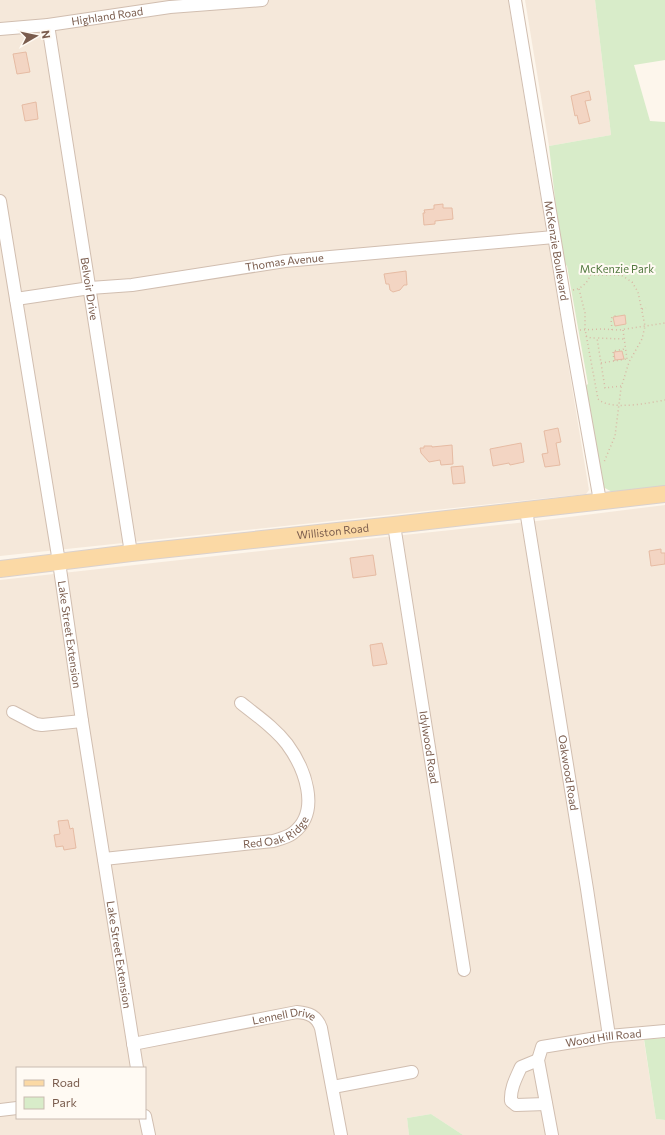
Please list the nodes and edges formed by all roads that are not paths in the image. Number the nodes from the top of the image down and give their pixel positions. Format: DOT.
graph roads {
  1 [pos="262,0"];
  2 [pos="515,0"];
  3 [pos="169,4"];
  4 [pos="48,24"];
  5 [pos="0,29"];
  6 [pos="0,201"];
  7 [pos="554,237"];
  8 [pos="90,288"];
  9 [pos="16,299"];
  10 [pos="665,494"];
  11 [pos="600,501"];
  12 [pos="526,510"];
  13 [pos="394,525"];
  14 [pos="131,553"];
  15 [pos="59,562"];
  16 [pos="0,569"];
  17 [pos="241,703"];
  18 [pos="13,712"];
  19 [pos="82,721"];
  20 [pos="104,859"];
  21 [pos="464,970"];
  22 [pos="665,1032"];
  23 [pos="609,1036"];
  24 [pos="133,1044"];
  25 [pos="538,1060"];
  26 [pos="137,1067"];
  27 [pos="412,1072"];
  28 [pos="333,1086"];
  29 [pos="546,1104"];
  30 [pos="16,1108"];
  31 [pos="0,1110"];
  32 [pos="146,1119"];
  33 [pos="149,1135"];
  34 [pos="342,1135"];
  35 [pos="552,1135"];
  1 -- 3 [label="street, Highland Road"];
  2 -- 7 [label="street, McKenzie Boulevard"];
  3 -- 4 [label="street, Highland Road"];
  4 -- 5 [label="street, Highland Road"];
  4 -- 8 [label="street, Belvoir Drive"];
  6 -- 9 [label="street, Lake Street Extension"];
  7 -- 8 [label="street, Thomas Avenue"];
  7 -- 11 [label="street, McKenzie Boulevard"];
  8 -- 9 [label="street, Thomas Avenue"];
  8 -- 14 [label="street, Belvoir Drive"];
  9 -- 15 [label="street, Lake Street Extension"];
  10 -- 11 [label="main road, Williston Road"];
  11 -- 12 [label="main road, Williston Road"];
  12 -- 13 [label="main road, Williston Road"];
  12 -- 23 [label="street, Oakwood Road"];
  13 -- 14 [label="main road, Williston Road"];
  13 -- 21 [label="street, Idylwood Road"];
  14 -- 15 [label="main road, Williston Road"];
  15 -- 16 [label="main road, Williston Road"];
  15 -- 19 [label="street, Lake Street Extension"];
  17 -- 20 [label="street, Red Oak Ridge"];
  18 -- 19 [label="street"];
  19 -- 20 [label="street, Lake Street Extension"];
  20 -- 24 [label="street, Lake Street Extension"];
  22 -- 23 [label="street, Wood Hill Road"];
  23 -- 25 [label="street, Wood Hill Road"];
  24 -- 26 [label="street, Lake Street Extension"];
  24 -- 28 [label="street, Lennell Drive"];
  25 -- 29 [label="street"];
  25 -- 29 [label="street"];
  27 -- 28 [label="street"];
  28 -- 34 [label="street, Lennell Drive"];
  29 -- 35 [label="street"];
  30 -- 31 [label="street"];
  32 -- 33 [label="street"];
}
